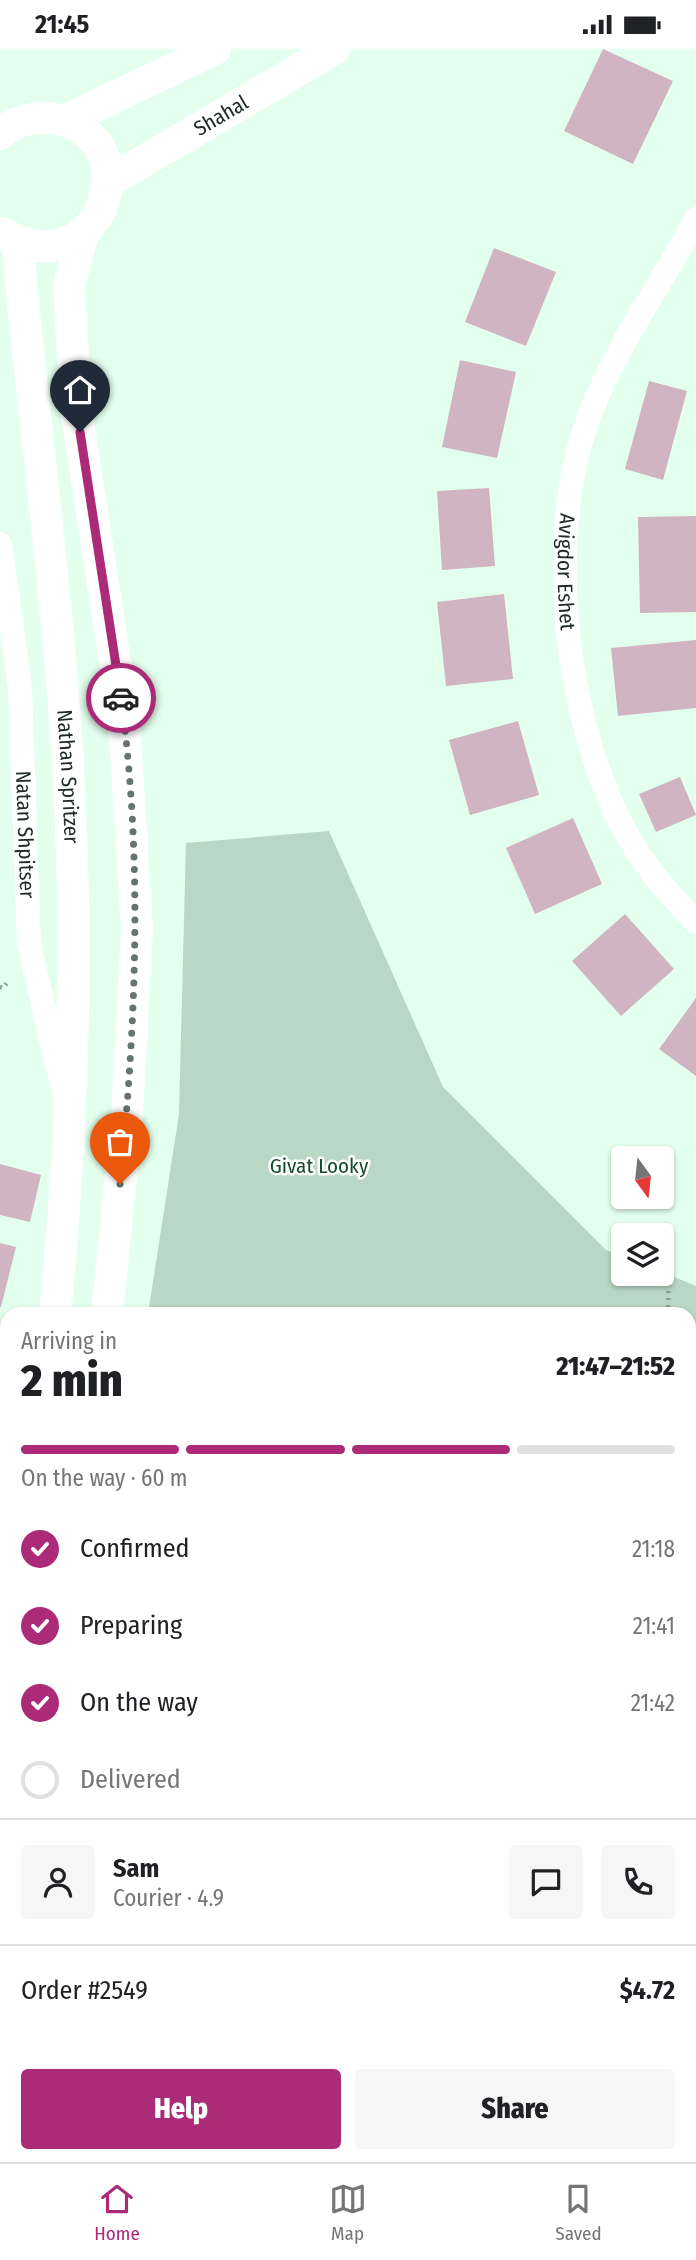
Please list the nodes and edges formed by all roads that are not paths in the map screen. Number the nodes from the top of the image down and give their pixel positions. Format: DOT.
graph roads {
  1 [pos="215,49"];
  2 [pos="334,49"];
  3 [pos="64,121"];
  4 [pos="0,134"];
  5 [pos="108,182"];
  6 [pos="696,219"];
  7 [pos="83,233"];
  8 [pos="9,237"];
  9 [pos="0,544"];
  10 [pos="696,922"];
  11 [pos="71,1123"];
  12 [pos="56,1307"];
  13 [pos="108,1307"];
  1 -- 3 [label="street"];
  2 -- 5 [label="street, Shahal"];
  3 -- 4 [label="street"];
  3 -- 5 [label="street"];
  5 -- 7 [label="street"];
  6 -- 10 [label="street, Avigdor Eshet"];
  7 -- 8 [label="street"];
  7 -- 13 [label="street"];
  8 -- 11 [label="street, Nathan Spritzer"];
  9 -- 11 [label="street, Natan Shpitser"];
  11 -- 12 [label="street, Nathan Spritzer"];
}
